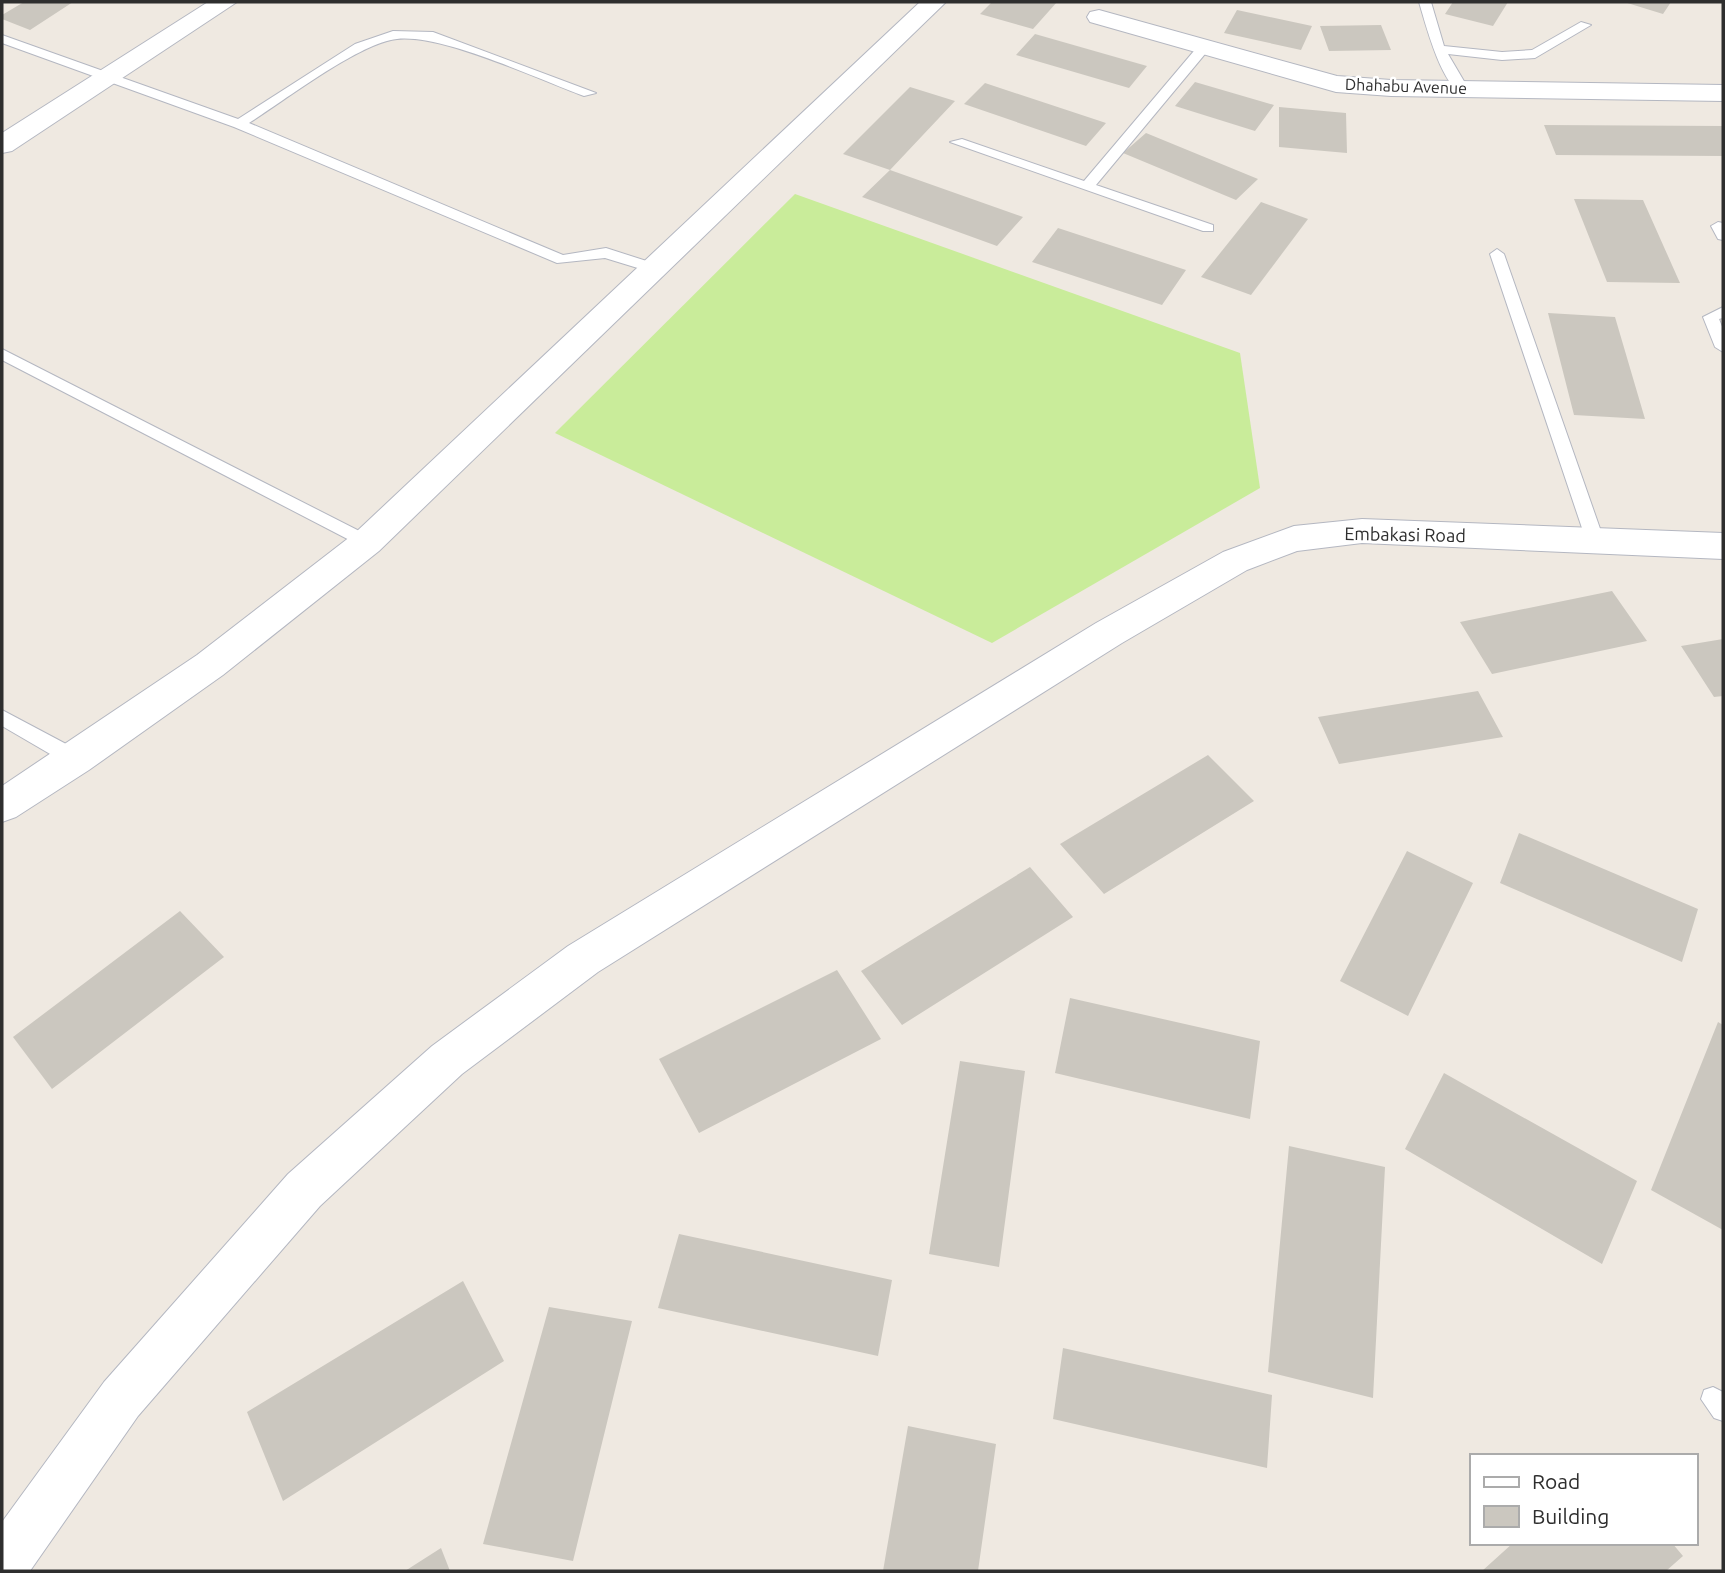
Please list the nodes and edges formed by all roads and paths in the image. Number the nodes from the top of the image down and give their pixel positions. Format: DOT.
graph roads {
  1 [pos="225,2"];
  2 [pos="934,2"];
  3 [pos="1425,2"];
  4 [pos="1099,17"];
  5 [pos="1585,25"];
  6 [pos="2,39"];
  7 [pos="1204,48"];
  8 [pos="1439,49"];
  9 [pos="111,76"];
  10 [pos="1461,88"];
  11 [pos="589,93"];
  12 [pos="1723,93"];
  13 [pos="239,124"];
  14 [pos="957,142"];
  15 [pos="2,145"];
  16 [pos="1088,185"];
  17 [pos="1208,228"];
  18 [pos="1497,254"];
  19 [pos="654,268"];
  20 [pos="1723,312"];
  21 [pos="1723,347"];
  22 [pos="2,354"];
  23 [pos="1595,540"];
  24 [pos="367,542"];
  25 [pos="1723,546"];
  26 [pos="2,717"];
  27 [pos="76,759"];
  28 [pos="2,806"];
  29 [pos="2,1566"];
  1 -- 9 [label="street"];
  2 -- 19 [label="street"];
  3 -- 8 [label="lane"];
  4 -- 7 [label="street, Dhahabu Avenue"];
  5 -- 8 [label="lane"];
  6 -- 9 [label="lane"];
  7 -- 10 [label="street, Dhahabu Avenue"];
  7 -- 16 [label="lane"];
  8 -- 10 [label="lane"];
  9 -- 13 [label="lane"];
  9 -- 15 [label="street"];
  10 -- 12 [label="street, Dhahabu Avenue"];
  11 -- 13 [label="lane"];
  13 -- 19 [label="lane"];
  14 -- 16 [label="lane"];
  16 -- 17 [label="lane"];
  18 -- 23 [label="lane"];
  19 -- 24 [label="street"];
  20 -- 21 [label="lane"];
  22 -- 24 [label="lane"];
  23 -- 25 [label="street, Embakasi Road"];
  23 -- 29 [label="street, Embakasi Road"];
  24 -- 27 [label="street"];
  26 -- 27 [label="lane"];
  27 -- 28 [label="street"];
}
